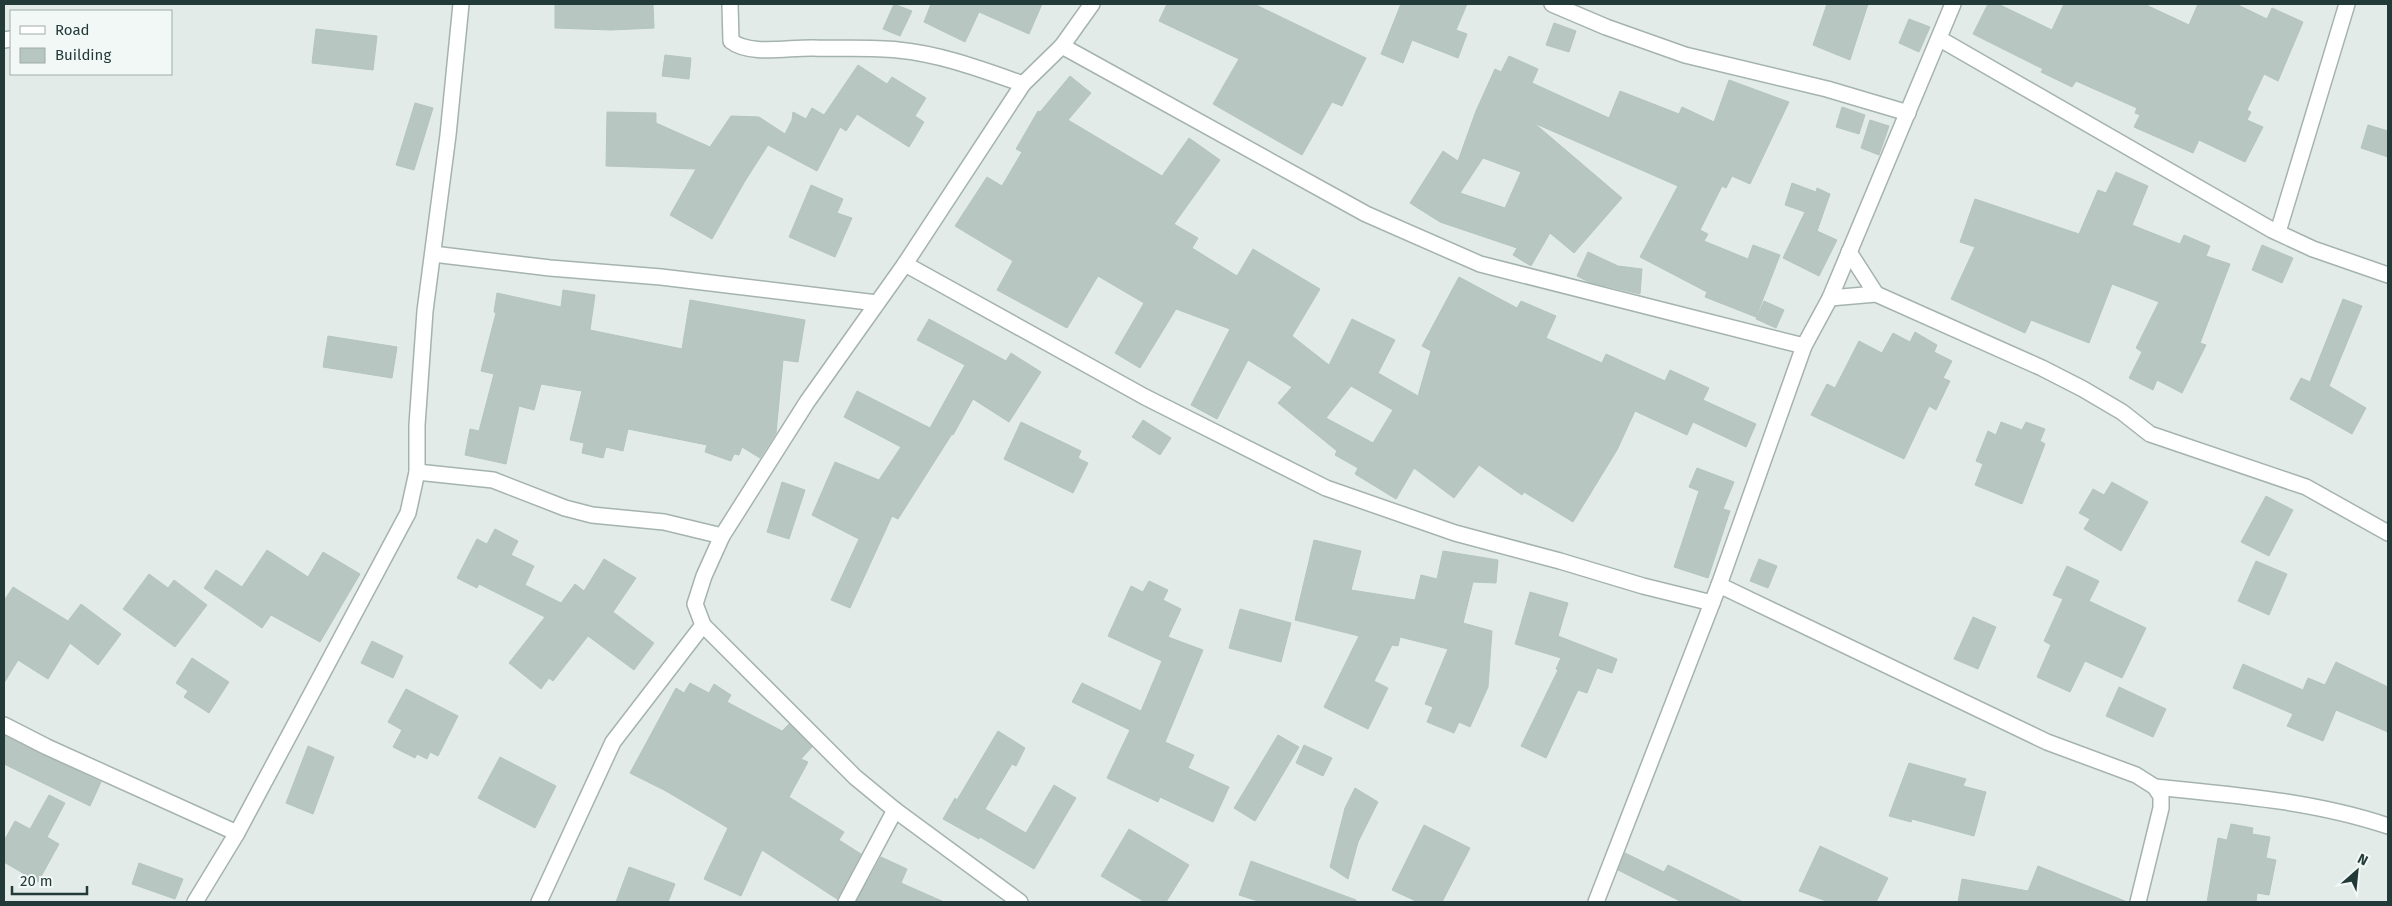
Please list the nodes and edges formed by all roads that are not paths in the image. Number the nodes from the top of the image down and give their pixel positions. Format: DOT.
graph roads {
  1 [pos="461,4"];
  2 [pos="730,4"];
  3 [pos="1092,4"];
  4 [pos="1552,4"];
  5 [pos="1953,4"];
  6 [pos="2347,4"];
  7 [pos="1940,39"];
  8 [pos="1062,46"];
  9 [pos="1024,84"];
  10 [pos="1908,113"];
  11 [pos="2278,232"];
  12 [pos="1849,252"];
  13 [pos="433,254"];
  14 [pos="905,264"];
  15 [pos="2388,275"];
  16 [pos="1876,294"];
  17 [pos="1830,298"];
  18 [pos="877,303"];
  19 [pos="1804,346"];
  20 [pos="416,472"];
  21 [pos="2388,533"];
  22 [pos="722,536"];
  23 [pos="1719,585"];
  24 [pos="1712,603"];
  25 [pos="703,625"];
  26 [pos="4,725"];
  27 [pos="2155,786"];
  28 [pos="895,810"];
  29 [pos="2388,826"];
  30 [pos="237,833"];
  31 [pos="195,902"];
  32 [pos="539,902"];
  33 [pos="846,902"];
  34 [pos="1020,902"];
  35 [pos="1596,902"];
  36 [pos="2138,902"];
  1 -- 13 [label="street"];
  2 -- 9 [label="street"];
  3 -- 8 [label="street"];
  4 -- 10 [label="street"];
  5 -- 7 [label="street"];
  6 -- 11 [label="street"];
  7 -- 10 [label="street"];
  7 -- 11 [label="street"];
  8 -- 9 [label="street"];
  8 -- 19 [label="street"];
  9 -- 14 [label="street"];
  10 -- 12 [label="street"];
  11 -- 15 [label="street"];
  12 -- 16 [label="street"];
  12 -- 17 [label="street"];
  13 -- 18 [label="street"];
  13 -- 20 [label="street"];
  14 -- 18 [label="street"];
  14 -- 24 [label="street"];
  16 -- 17 [label="street"];
  16 -- 21 [label="street"];
  17 -- 19 [label="street"];
  18 -- 22 [label="street"];
  19 -- 23 [label="street"];
  20 -- 22 [label="street"];
  20 -- 30 [label="street"];
  22 -- 25 [label="street"];
  23 -- 24 [label="street"];
  23 -- 27 [label="street"];
  24 -- 35 [label="street"];
  25 -- 28 [label="street"];
  25 -- 32 [label="street"];
  26 -- 30 [label="street"];
  27 -- 29 [label="street"];
  27 -- 36 [label="street"];
  28 -- 33 [label="street"];
  28 -- 34 [label="street"];
  30 -- 31 [label="street"];
}
